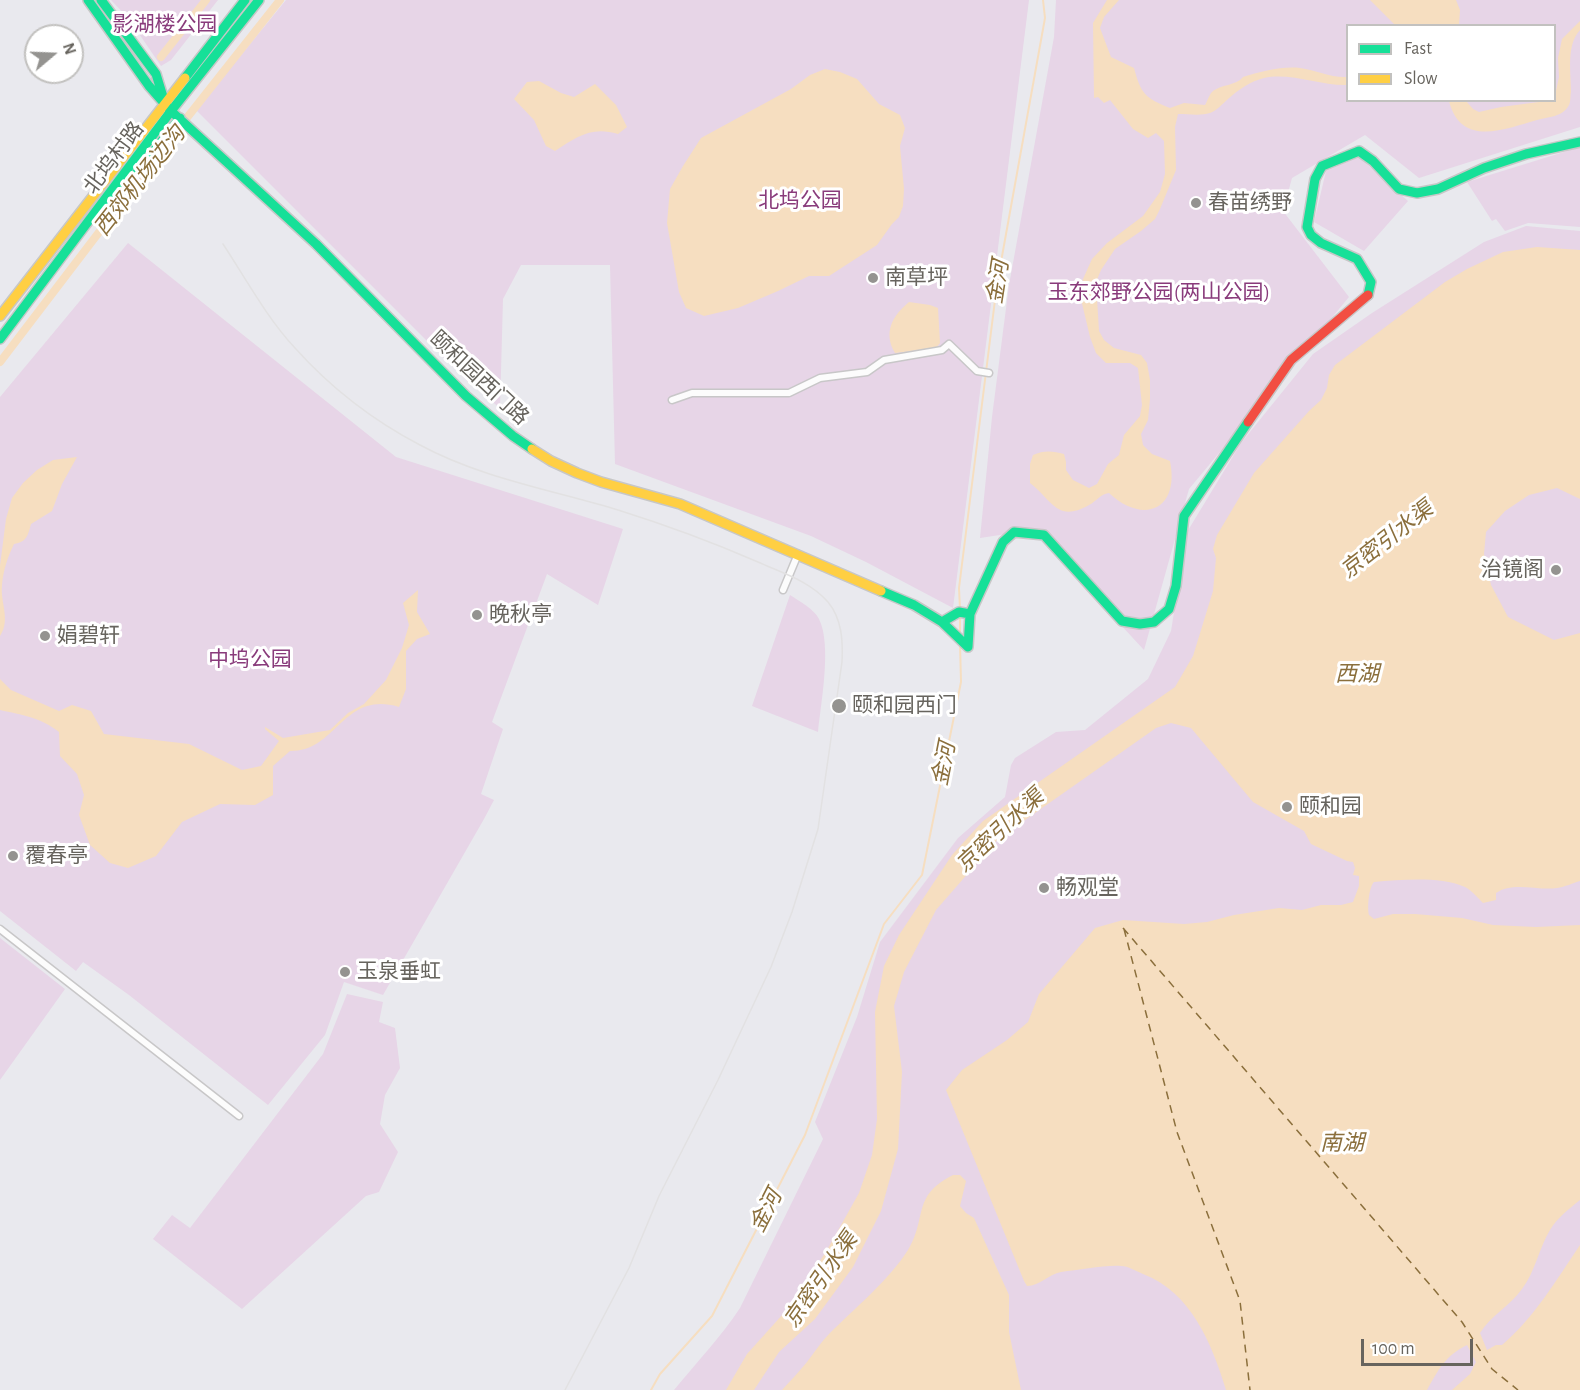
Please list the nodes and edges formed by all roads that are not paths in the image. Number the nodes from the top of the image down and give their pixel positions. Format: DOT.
graph roads {
  1 [pos="88,0"];
  2 [pos="101,0"];
  3 [pos="245,0"];
  4 [pos="259,0"];
  5 [pos="165,102"];
  6 [pos="171,111"];
  7 [pos="180,118"];
  8 [pos="1580,142"];
  9 [pos="93,215"];
  10 [pos="0,316"];
  11 [pos="0,339"];
  12 [pos="987,373"];
  13 [pos="672,400"];
  14 [pos="798,554"];
  15 [pos="783,590"];
  16 [pos="963,612"];
  17 [pos="942,622"];
  18 [pos="0,929"];
  19 [pos="239,1116"];
  1 -- 5 [label="street"];
  2 -- 5 [label="street"];
  3 -- 5 [label="street, 北坞村路"];
  4 -- 6 [label="street, 北坞村路"];
  5 -- 6 [label="street, 颐和园西门路"];
  5 -- 10 [label="street, 北坞村路"];
  6 -- 7 [label="street, 颐和园西门路"];
  6 -- 9 [label="street, 北坞村路"];
  7 -- 9 [label="street, 北坞村路"];
  7 -- 14 [label="street, 颐和园西门路"];
  8 -- 16 [label="street"];
  9 -- 11 [label="street, 北坞村路"];
  12 -- 13 [label="street"];
  14 -- 15 [label="street"];
  14 -- 17 [label="street, 颐和园西门路"];
  16 -- 17 [label="street"];
  16 -- 17 [label="street, 颐和园西门路"];
  18 -- 19 [label="street"];
}
